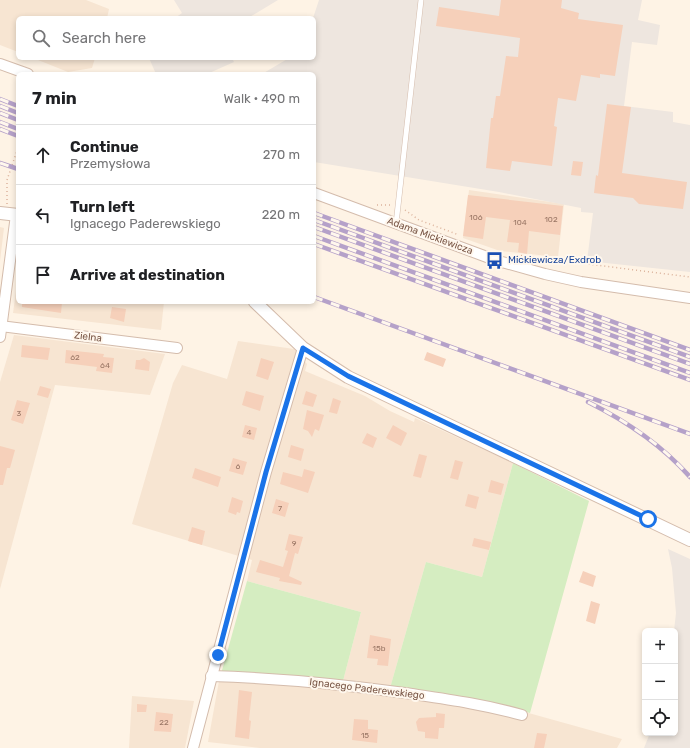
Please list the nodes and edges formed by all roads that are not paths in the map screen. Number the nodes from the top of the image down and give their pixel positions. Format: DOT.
graph roads {
  1 [pos="422,0"];
  2 [pos="0,64"];
  3 [pos="22,72"];
  4 [pos="316,194"];
  5 [pos="10,214"];
  6 [pos="396,224"];
  7 [pos="690,298"];
  8 [pos="257,304"];
  9 [pos="1,326"];
  10 [pos="0,337"];
  11 [pos="177,348"];
  12 [pos="303,348"];
  13 [pos="690,540"];
  14 [pos="211,676"];
  15 [pos="522,715"];
  16 [pos="194,748"];
  1 -- 6 [label="lane"];
  2 -- 3 [label="street"];
  4 -- 6 [label="street, Adama Mickiewicza"];
  5 -- 9 [label="street"];
  6 -- 7 [label="street, Adama Mickiewicza"];
  8 -- 12 [label="street"];
  9 -- 10 [label="street"];
  9 -- 11 [label="street, Zielna"];
  12 -- 13 [label="street"];
  12 -- 14 [label="street"];
  14 -- 15 [label="street, Ignacego Paderewskiego"];
  14 -- 16 [label="street"];
}
